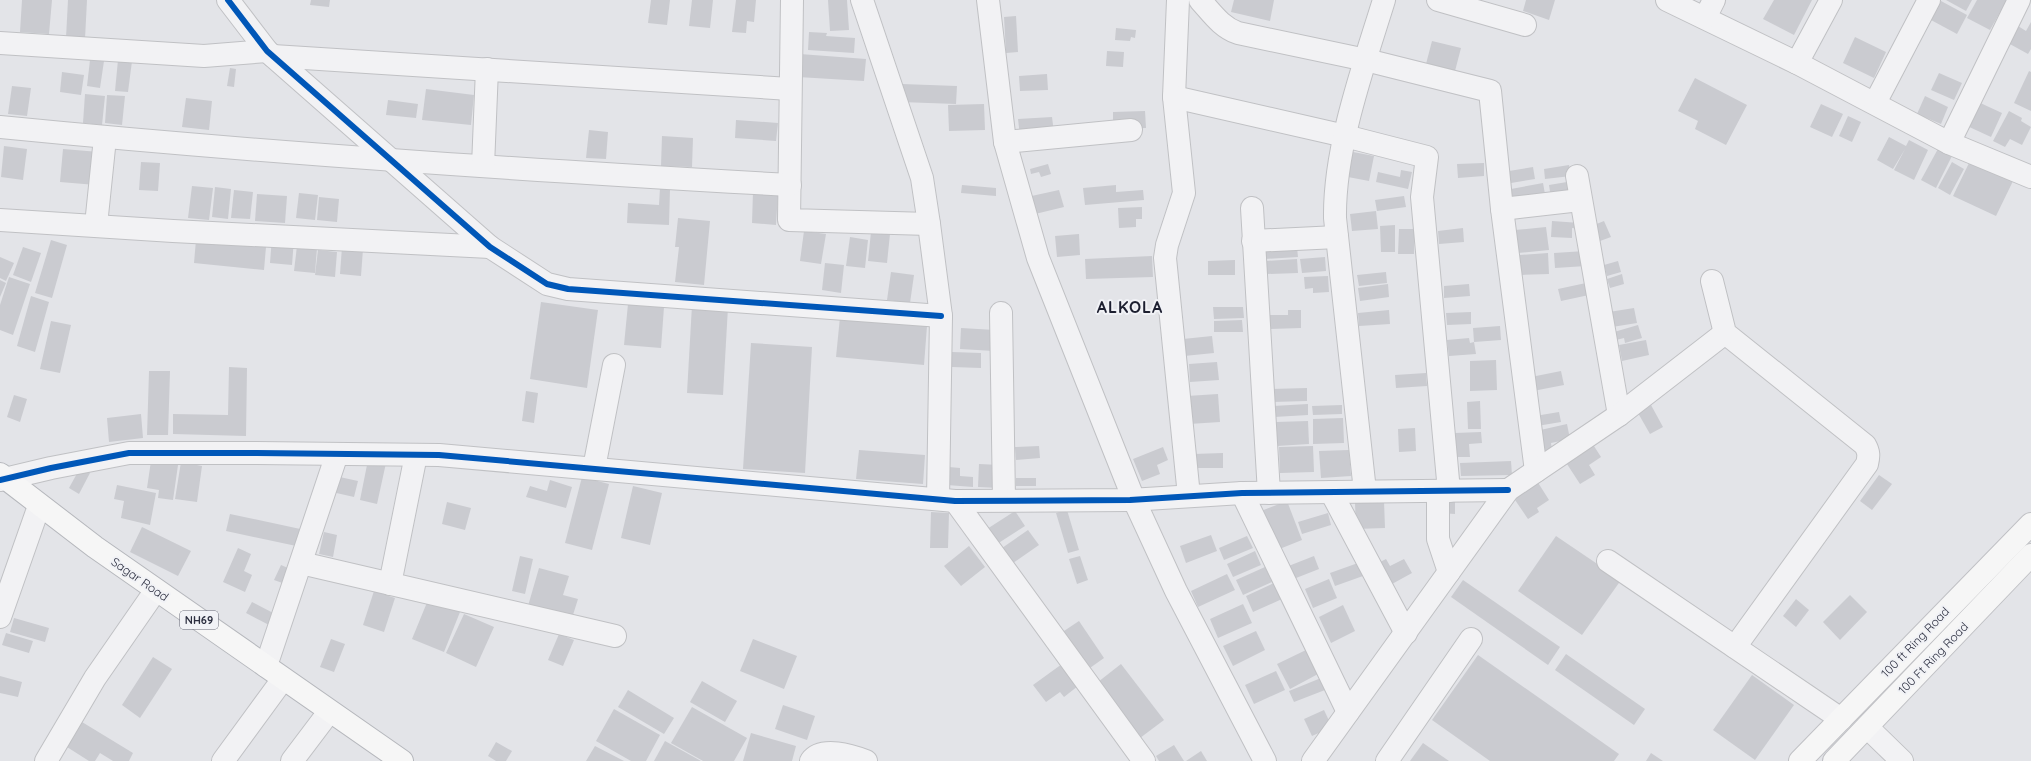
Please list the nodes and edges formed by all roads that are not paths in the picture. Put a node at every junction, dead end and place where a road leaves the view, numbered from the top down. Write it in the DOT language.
graph roads {
  1 [pos="228,0"];
  2 [pos="792,0"];
  3 [pos="862,0"];
  4 [pos="988,0"];
  5 [pos="1178,0"];
  6 [pos="1200,0"];
  7 [pos="1384,0"];
  8 [pos="1438,0"];
  9 [pos="1667,0"];
  10 [pos="1831,0"];
  11 [pos="1929,0"];
  12 [pos="2019,0"];
  13 [pos="1709,9"];
  14 [pos="1525,25"];
  15 [pos="0,43"];
  16 [pos="270,53"];
  17 [pos="1366,60"];
  18 [pos="1797,63"];
  19 [pos="487,69"];
  20 [pos="790,89"];
  21 [pos="1174,97"];
  22 [pos="1875,103"];
  23 [pos="0,128"];
  24 [pos="1131,130"];
  25 [pos="1345,136"];
  26 [pos="105,138"];
  27 [pos="1005,142"];
  28 [pos="1949,143"];
  29 [pos="393,160"];
  30 [pos="483,166"];
  31 [pos="1577,176"];
  32 [pos="2031,177"];
  33 [pos="790,185"];
  34 [pos="1580,200"];
  35 [pos="1252,208"];
  36 [pos="1502,209"];
  37 [pos="0,220"];
  38 [pos="929,224"];
  39 [pos="96,225"];
  40 [pos="1337,237"];
  41 [pos="1253,241"];
  42 [pos="490,247"];
  43 [pos="1712,282"];
  44 [pos="1001,313"];
  45 [pos="941,316"];
  46 [pos="1725,333"];
  47 [pos="614,365"];
  48 [pos="1619,415"];
  49 [pos="337,454"];
  50 [pos="416,455"];
  51 [pos="594,468"];
  52 [pos="1536,471"];
  53 [pos="2,478"];
  54 [pos="1508,490"];
  55 [pos="1365,491"];
  56 [pos="1444,491"];
  57 [pos="1331,492"];
  58 [pos="1242,493"];
  59 [pos="1269,493"];
  60 [pos="1189,496"];
  61 [pos="947,500"];
  62 [pos="1004,500"];
  63 [pos="1134,500"];
  64 [pos="39,506"];
  65 [pos="2031,524"];
  66 [pos="2031,555"];
  67 [pos="1608,561"];
  68 [pos="301,563"];
  69 [pos="1449,572"];
  70 [pos="390,584"];
  71 [pos="156,590"];
  72 [pos="0,617"];
  73 [pos="1406,633"];
  74 [pos="614,636"];
  75 [pos="1472,639"];
  76 [pos="1735,647"];
  77 [pos="266,666"];
  78 [pos="283,679"];
  79 [pos="329,712"];
  80 [pos="1348,712"];
  81 [pos="1841,718"];
  82 [pos="1867,727"];
  83 [pos="46,761"];
  84 [pos="223,761"];
  85 [pos="292,761"];
  86 [pos="402,761"];
  87 [pos="811,761"];
  88 [pos="866,761"];
  89 [pos="1144,761"];
  90 [pos="1264,761"];
  91 [pos="1313,761"];
  92 [pos="1387,761"];
  93 [pos="1800,761"];
  94 [pos="1834,761"];
  95 [pos="1902,761"];
  1 -- 16 [label="street"];
  2 -- 20 [label="street"];
  3 -- 38 [label="street"];
  4 -- 27 [label="street"];
  5 -- 21 [label="street"];
  6 -- 17 [label="street"];
  7 -- 17 [label="street"];
  8 -- 14 [label="street"];
  9 -- 13 [label="street"];
  10 -- 18 [label="street"];
  11 -- 22 [label="street"];
  12 -- 28 [label="street"];
  13 -- 18 [label="street"];
  15 -- 16 [label="street"];
  16 -- 19 [label="street"];
  16 -- 29 [label="street"];
  17 -- 25 [label="street"];
  17 -- 36 [label="street"];
  18 -- 22 [label="street"];
  19 -- 20 [label="street"];
  19 -- 30 [label="street"];
  20 -- 33 [label="street"];
  21 -- 25 [label="street"];
  21 -- 60 [label="street"];
  22 -- 28 [label="street"];
  23 -- 26 [label="street"];
  24 -- 27 [label="street"];
  25 -- 40 [label="street"];
  25 -- 56 [label="street"];
  26 -- 29 [label="street"];
  26 -- 39 [label="street"];
  27 -- 63 [label="street"];
  28 -- 32 [label="street"];
  29 -- 30 [label="street"];
  29 -- 42 [label="street"];
  30 -- 33 [label="street"];
  31 -- 34 [label="street"];
  33 -- 38 [label="street"];
  34 -- 36 [label="street"];
  34 -- 48 [label="street"];
  35 -- 41 [label="street"];
  36 -- 52 [label="street"];
  37 -- 39 [label="street"];
  38 -- 45 [label="street"];
  39 -- 42 [label="street"];
  40 -- 41 [label="street"];
  40 -- 55 [label="street"];
  41 -- 59 [label="street"];
  42 -- 45 [label="street"];
  43 -- 46 [label="street"];
  44 -- 62 [label="street"];
  45 -- 61 [label="street"];
  46 -- 48 [label="street"];
  46 -- 76 [label="street"];
  47 -- 51 [label="street"];
  48 -- 52 [label="street"];
  49 -- 50 [label="street"];
  49 -- 53 [label="street"];
  49 -- 68 [label="street"];
  50 -- 51 [label="street"];
  50 -- 70 [label="street"];
  51 -- 61 [label="street"];
  52 -- 54 [label="street"];
  53 -- 64 [label="main road, Sagar Road / NH69"];
  54 -- 56 [label="street"];
  54 -- 69 [label="street"];
  55 -- 56 [label="street"];
  55 -- 57 [label="street"];
  56 -- 69 [label="street"];
  57 -- 59 [label="street"];
  57 -- 73 [label="street"];
  58 -- 59 [label="street"];
  58 -- 60 [label="street"];
  58 -- 80 [label="street"];
  60 -- 63 [label="street"];
  61 -- 62 [label="street"];
  61 -- 89 [label="street"];
  62 -- 63 [label="street"];
  63 -- 90 [label="street"];
  64 -- 71 [label="main road, Sagar Road / NH69"];
  64 -- 72 [label="street"];
  65 -- 81 [label="main road, 100 ft Ring Road"];
  66 -- 82 [label="main road, 100 Ft Ring Road"];
  67 -- 76 [label="street"];
  68 -- 70 [label="street"];
  68 -- 77 [label="street"];
  69 -- 73 [label="street"];
  70 -- 74 [label="street"];
  71 -- 77 [label="main road, Sagar Road / NH69"];
  71 -- 83 [label="street"];
  73 -- 80 [label="street"];
  75 -- 92 [label="street"];
  76 -- 81 [label="street"];
  77 -- 78 [label="main road, Sagar Road / NH69"];
  78 -- 79 [label="main road, Sagar Road / NH69"];
  78 -- 84 [label="street"];
  79 -- 85 [label="street"];
  79 -- 86 [label="main road, Sagar Road / NH69"];
  80 -- 91 [label="street"];
  81 -- 93 [label="main road, 100 ft Ring Road"];
  82 -- 94 [label="main road, 100 Ft Ring Road"];
  82 -- 95 [label="street"];
  87 -- 88 [label="street"];
}
